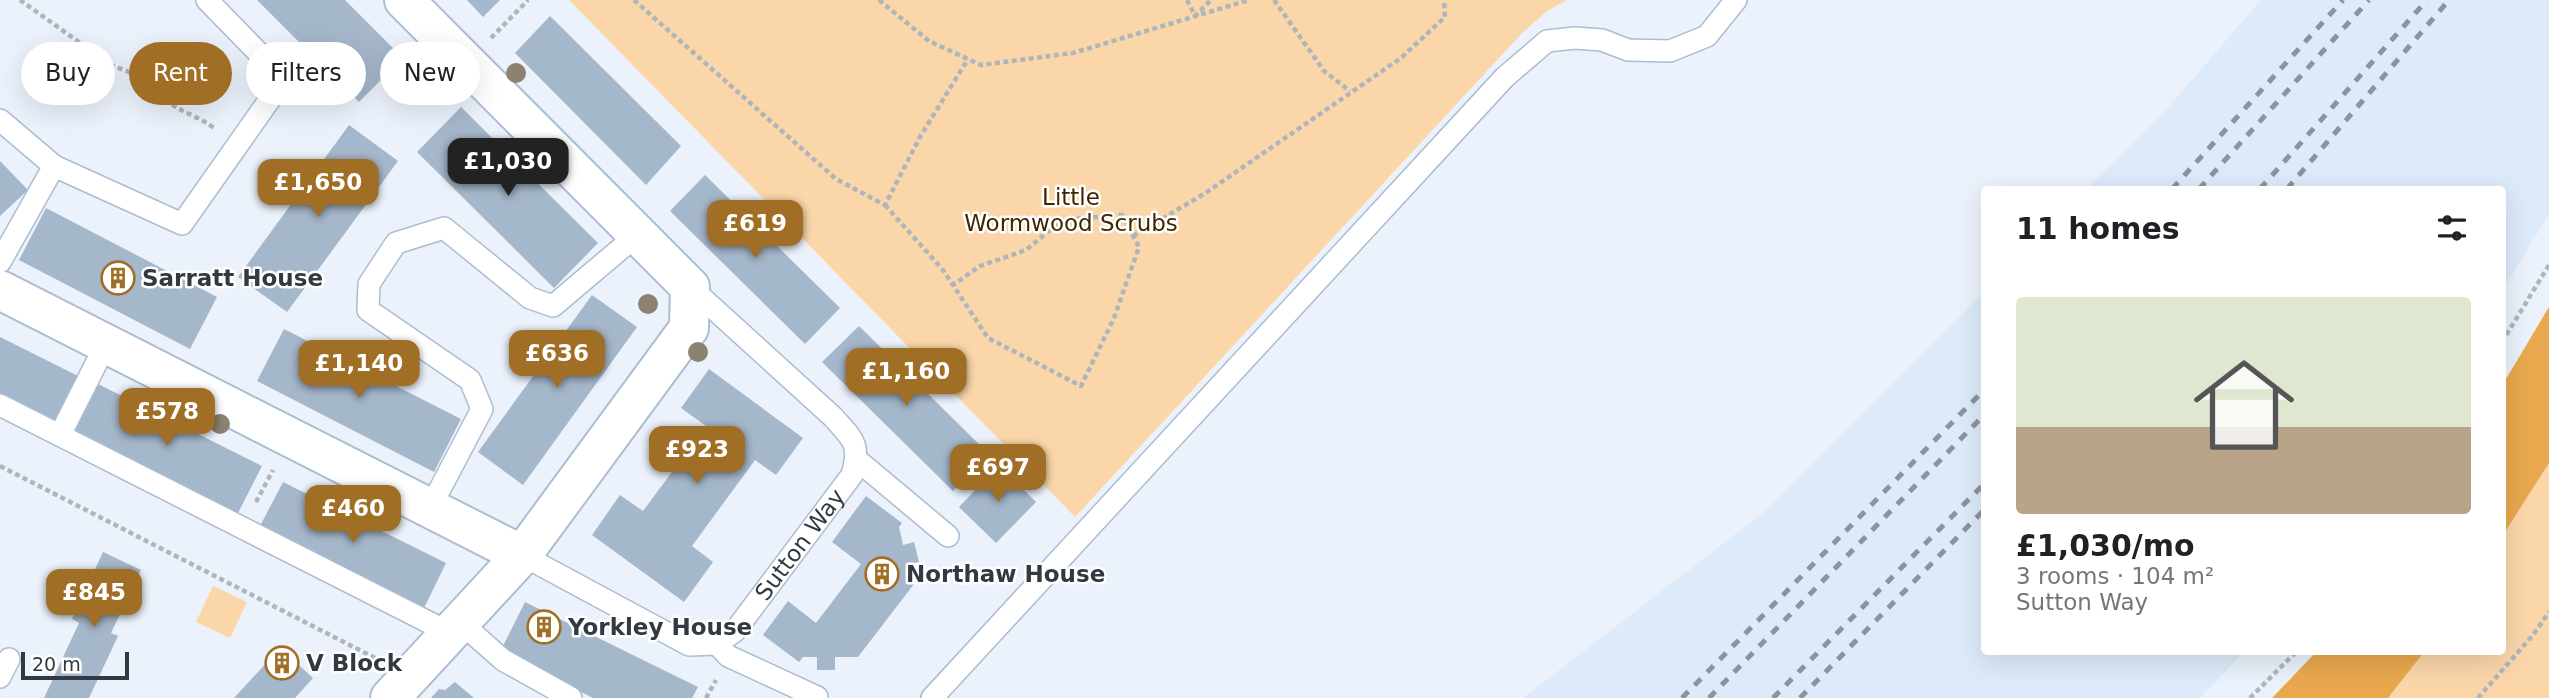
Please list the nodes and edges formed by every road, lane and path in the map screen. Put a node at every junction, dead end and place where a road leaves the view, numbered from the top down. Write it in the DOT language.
graph roads {
  1 [pos="20,0"];
  2 [pos="207,0"];
  3 [pos="404,0"];
  4 [pos="528,0"];
  5 [pos="634,0"];
  6 [pos="879,0"];
  7 [pos="1187,0"];
  8 [pos="1211,0"];
  9 [pos="1249,0"];
  10 [pos="1274,0"];
  11 [pos="1444,0"];
  12 [pos="1736,0"];
  13 [pos="1195,16"];
  14 [pos="445,42"];
  15 [pos="480,50"];
  16 [pos="968,59"];
  17 [pos="480,78"];
  18 [pos="1350,91"];
  19 [pos="0,120"];
  20 [pos="238,145"];
  21 [pos="54,166"];
  22 [pos="885,205"];
  23 [pos="637,235"];
  24 [pos="1133,236"];
  25 [pos="0,262"];
  26 [pos="2549,265"];
  27 [pos="953,285"];
  28 [pos="690,287"];
  29 [pos="0,290"];
  30 [pos="2506,335"];
  31 [pos="106,344"];
  32 [pos="0,405"];
  33 [pos="60,435"];
  34 [pos="290,438"];
  35 [pos="856,459"];
  36 [pos="0,466"];
  37 [pos="429,509"];
  38 [pos="243,527"];
  39 [pos="948,536"];
  40 [pos="522,555"];
  41 [pos="2549,612"];
  42 [pos="455,627"];
  43 [pos="717,645"];
  44 [pos="2293,655"];
  45 [pos="400,687"];
  46 [pos="817,697"];
  47 [pos="571,698"];
  48 [pos="932,698"];
  49 [pos="2250,698"];
  50 [pos="2478,698"];
  1 -- 20 [label="path"];
  2 -- 20 [label="lane"];
  3 -- 14 [label="street"];
  4 -- 15 [label="path"];
  5 -- 22 [label="path"];
  6 -- 16 [label="path"];
  7 -- 13 [label="path"];
  8 -- 13 [label="path"];
  9 -- 13 [label="path"];
  10 -- 18 [label="path"];
  11 -- 18 [label="path"];
  12 -- 48 [label="lane"];
  13 -- 16 [label="path"];
  16 -- 22 [label="path"];
  17 -- 23 [label="street"];
  18 -- 24 [label="path"];
  19 -- 21 [label="lane"];
  20 -- 21 [label="lane"];
  21 -- 25 [label="lane"];
  22 -- 27 [label="path"];
  23 -- 28 [label="street"];
  23 -- 37 [label="lane"];
  24 -- 27 [label="path"];
  24 -- 27 [label="path"];
  26 -- 30 [label="path"];
  28 -- 35 [label="lane"];
  28 -- 40 [label="street"];
  29 -- 31 [label="street"];
  31 -- 33 [label="lane"];
  31 -- 34 [label="street"];
  32 -- 33 [label="lane"];
  33 -- 38 [label="lane"];
  34 -- 37 [label="street"];
  34 -- 38 [label="path"];
  35 -- 39 [label="lane"];
  35 -- 43 [label="lane, Sutton Way"];
  36 -- 45 [label="path"];
  37 -- 40 [label="street"];
  38 -- 42 [label="lane"];
  40 -- 42 [label="street"];
  40 -- 43 [label="lane"];
  41 -- 50 [label="path"];
  42 -- 45 [label="street"];
  42 -- 47 [label="lane"];
  43 -- 46 [label="lane"];
  44 -- 49 [label="path"];
}
